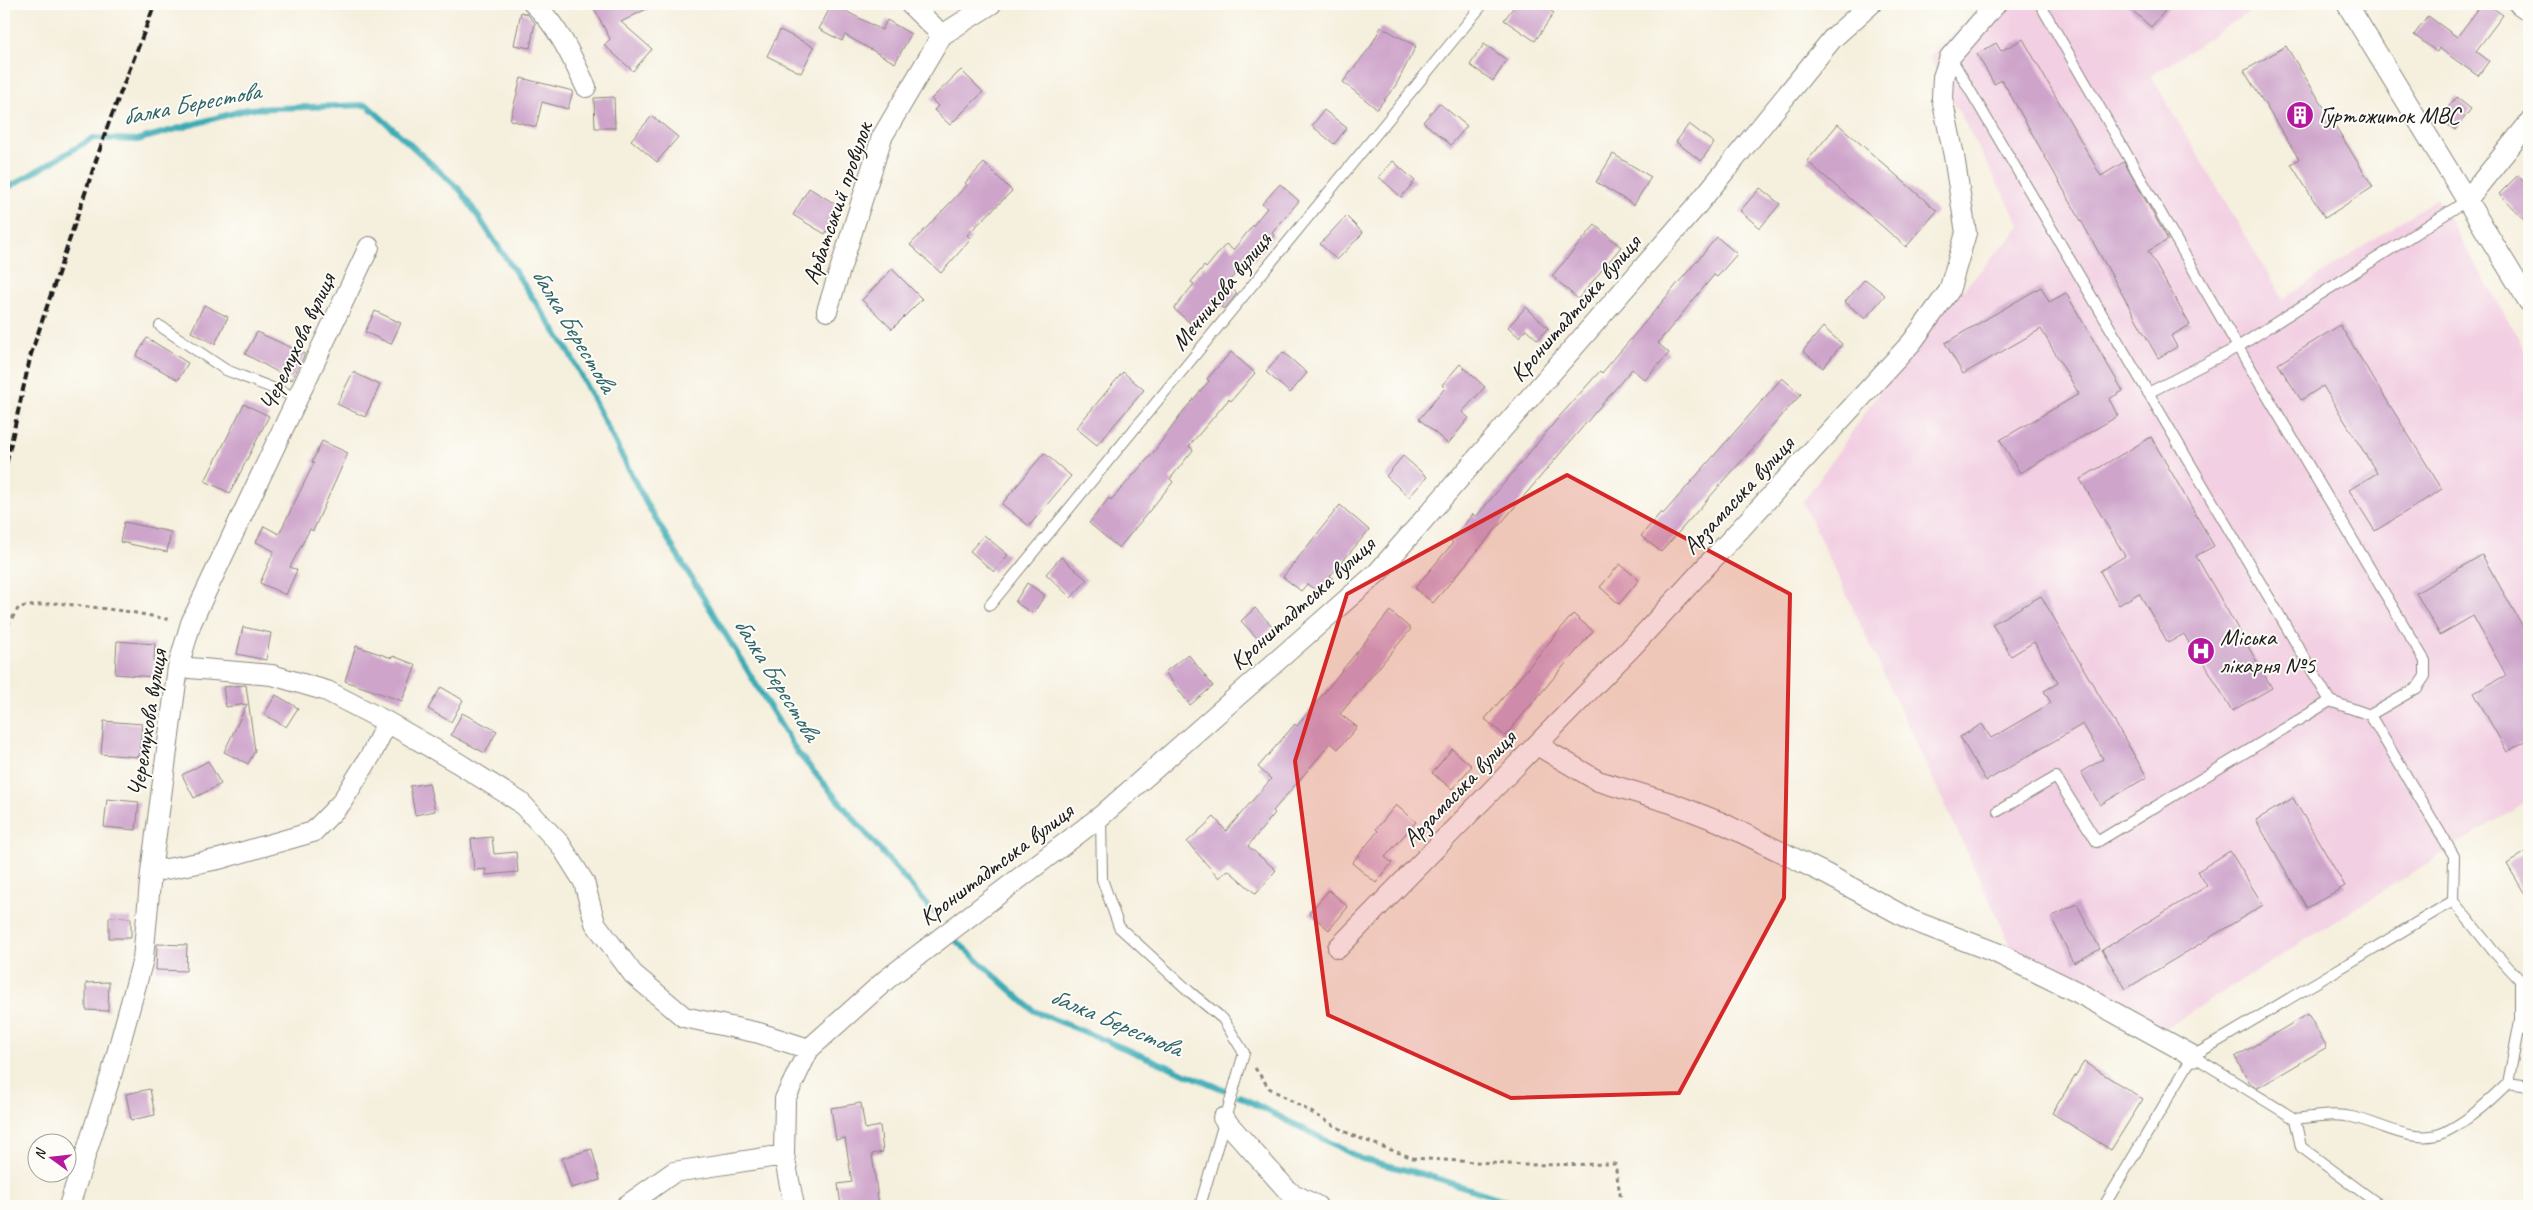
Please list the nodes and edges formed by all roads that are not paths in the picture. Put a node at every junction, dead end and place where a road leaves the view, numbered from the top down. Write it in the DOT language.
graph roads {
  1 [pos="534,4"];
  2 [pos="910,4"];
  3 [pos="991,4"];
  4 [pos="1483,4"];
  5 [pos="1871,4"];
  6 [pos="1996,4"];
  7 [pos="2040,4"];
  8 [pos="2348,4"];
  9 [pos="2519,4"];
  10 [pos="2529,10"];
  11 [pos="942,35"];
  12 [pos="1950,57"];
  13 [pos="586,86"];
  14 [pos="2529,123"];
  15 [pos="2466,201"];
  16 [pos="369,247"];
  17 [pos="2529,302"];
  18 [pos="827,311"];
  19 [pos="160,326"];
  20 [pos="2238,347"];
  21 [pos="2148,393"];
  22 [pos="298,398"];
  23 [pos="990,605"];
  24 [pos="178,667"];
  25 [pos="2330,701"];
  26 [pos="2370,715"];
  27 [pos="387,722"];
  28 [pos="1537,744"];
  29 [pos="1998,812"];
  30 [pos="1101,816"];
  31 [pos="150,872"];
  32 [pos="2453,901"];
  33 [pos="1338,948"];
  34 [pos="809,1050"];
  35 [pos="2193,1056"];
  36 [pos="2508,1083"];
  37 [pos="2529,1086"];
  38 [pos="1223,1118"];
  39 [pos="2295,1119"];
  40 [pos="784,1155"];
  41 [pos="69,1206"];
  42 [pos="626,1206"];
  43 [pos="794,1206"];
  44 [pos="1200,1206"];
  45 [pos="1317,1206"];
  46 [pos="2104,1206"];
  47 [pos="2381,1206"];
  1 -- 13 [label="street"];
  2 -- 11 [label="street"];
  3 -- 11 [label="street, Арбатський провулок"];
  4 -- 23 [label="lane, Мечникова вулиця"];
  5 -- 30 [label="street, Кронштадтська вулиця"];
  6 -- 12 [label="street, Арзамаська вулиця"];
  7 -- 20 [label="lane"];
  8 -- 15 [label="street"];
  9 -- 10 [label="street"];
  11 -- 18 [label="street, Арбатський провулок"];
  12 -- 21 [label="lane"];
  12 -- 28 [label="street, Арзамаська вулиця"];
  14 -- 15 [label="street"];
  15 -- 17 [label="street"];
  15 -- 20 [label="lane"];
  16 -- 22 [label="street, Черемухова вулиця"];
  19 -- 22 [label="lane"];
  20 -- 21 [label="lane"];
  20 -- 26 [label="lane"];
  21 -- 25 [label="lane"];
  22 -- 24 [label="street, Черемухова вулиця"];
  24 -- 27 [label="street"];
  24 -- 31 [label="street, Черемухова вулиця"];
  25 -- 26 [label="lane"];
  25 -- 29 [label="lane"];
  26 -- 32 [label="lane"];
  27 -- 31 [label="street"];
  27 -- 34 [label="street"];
  28 -- 33 [label="street, Арзамаська вулиця"];
  28 -- 35 [label="street"];
  30 -- 34 [label="street, Кронштадтська вулиця"];
  30 -- 38 [label="lane"];
  31 -- 41 [label="street, Черемухова вулиця"];
  32 -- 35 [label="lane"];
  32 -- 36 [label="lane"];
  34 -- 40 [label="street, Кронштадтська вулиця"];
  35 -- 39 [label="lane"];
  35 -- 46 [label="lane"];
  36 -- 37 [label="lane"];
  36 -- 39 [label="lane"];
  38 -- 44 [label="lane"];
  38 -- 45 [label="street"];
  39 -- 47 [label="lane"];
  40 -- 42 [label="street"];
  40 -- 43 [label="street, Кронштадтська вулиця"];
}
